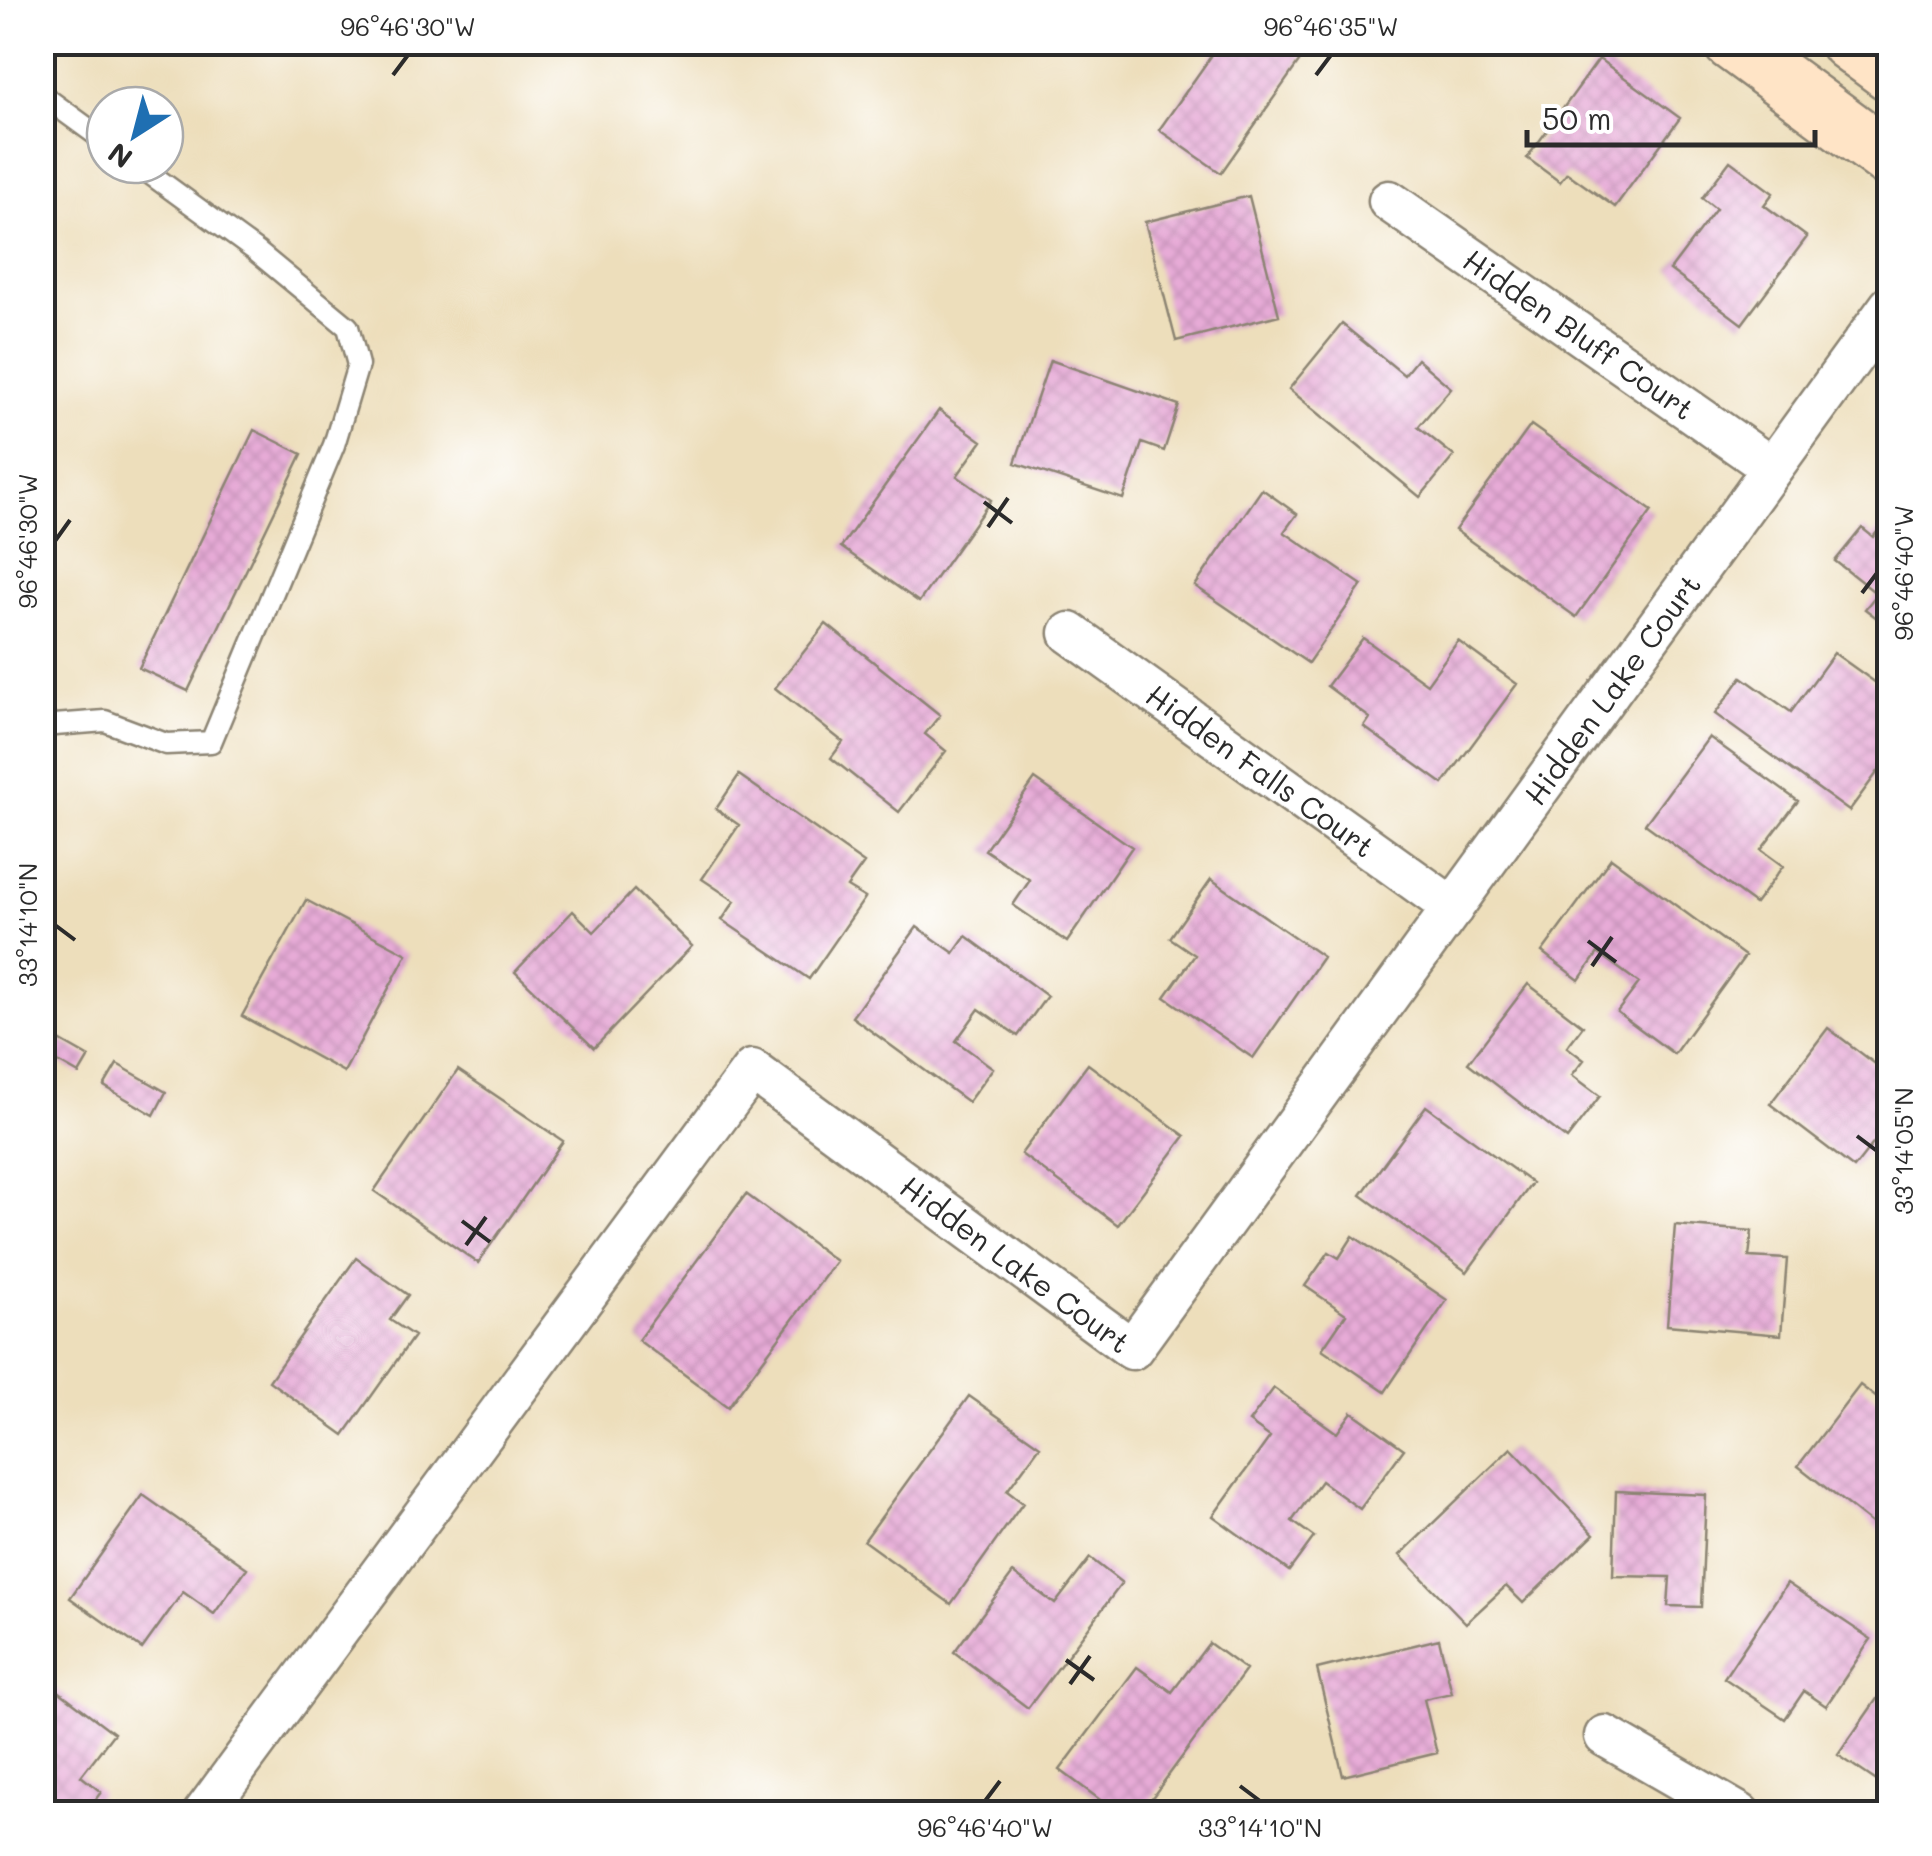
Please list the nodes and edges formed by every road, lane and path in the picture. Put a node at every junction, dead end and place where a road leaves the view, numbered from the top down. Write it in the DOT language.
graph roads {
  1 [pos="1731,42"];
  2 [pos="1848,42"];
  3 [pos="1890,73"];
  4 [pos="42,95"];
  5 [pos="85,126"];
  6 [pos="1890,159"];
  7 [pos="165,185"];
  8 [pos="1389,201"];
  9 [pos="1890,306"];
  10 [pos="1772,468"];
  11 [pos="1070,633"];
  12 [pos="42,726"];
  13 [pos="1453,908"];
  14 [pos="1604,1736"];
  15 [pos="203,1814"];
  16 [pos="1740,1814"];
  1 -- 6 [label="main road"];
  2 -- 3 [label="main road"];
  4 -- 5 [label="lane"];
  7 -- 12 [label="lane"];
  8 -- 10 [label="street, Hidden Bluff Court"];
  9 -- 10 [label="street, Hidden Lake Court"];
  10 -- 13 [label="street, Hidden Lake Court"];
  11 -- 13 [label="street, Hidden Falls Court"];
  13 -- 15 [label="street, Hidden Lake Court"];
  14 -- 16 [label="street"];
}
